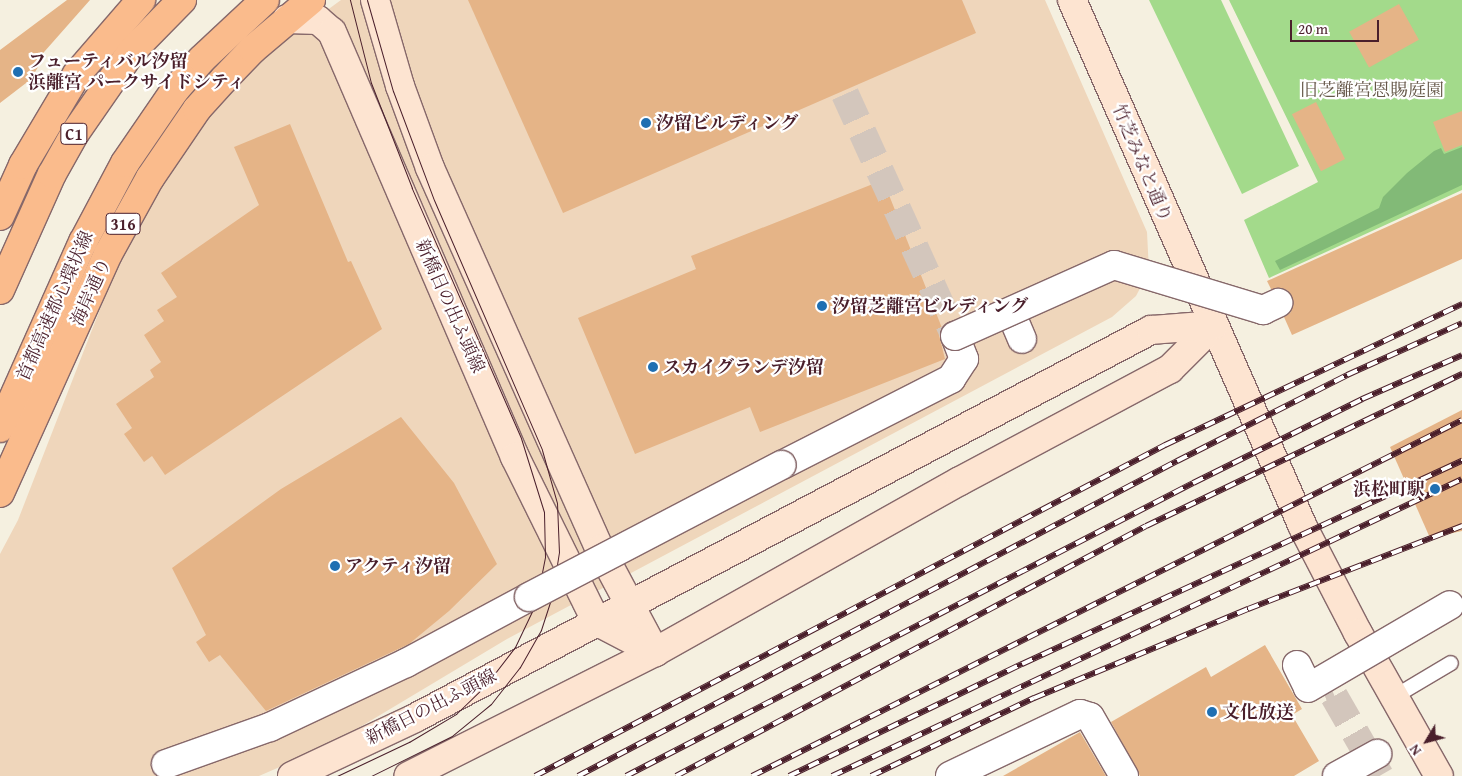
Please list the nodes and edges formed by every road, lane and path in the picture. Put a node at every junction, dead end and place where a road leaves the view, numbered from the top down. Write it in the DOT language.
graph roads {
  1 [pos="141,0"];
  2 [pos="182,0"];
  3 [pos="264,0"];
  4 [pos="311,0"];
  5 [pos="375,0"];
  6 [pos="1072,0"];
  7 [pos="287,19"];
  8 [pos="0,216"];
  9 [pos="0,290"];
  10 [pos="1278,303"];
  11 [pos="1011,312"];
  12 [pos="1214,325"];
  13 [pos="1022,339"];
  14 [pos="0,428"];
  15 [pos="0,493"];
  16 [pos="1462,598"];
  17 [pos="629,604"];
  18 [pos="596,621"];
  19 [pos="655,652"];
  20 [pos="1451,663"];
  21 [pos="1297,665"];
  22 [pos="1394,697"];
  23 [pos="1377,754"];
  24 [pos="166,764"];
  25 [pos="292,776"];
  26 [pos="408,776"];
  27 [pos="950,776"];
  28 [pos="1124,776"];
  29 [pos="1337,776"];
  30 [pos="1439,776"];
  1 -- 8 [label="main road"];
  2 -- 9 [label="main road, C1"];
  3 -- 14 [label="main road, 首都高速都心環状線"];
  4 -- 7 [label="main road, 海岸通り / 316"];
  5 -- 17 [label="street"];
  6 -- 12 [label="street, 竹芝みなと通り"];
  7 -- 15 [label="main road, 海岸通り / 316"];
  7 -- 18 [label="street, 新橋日の出ふ頭線"];
  10 -- 11 [label="street, bridge"];
  11 -- 13 [label="street"];
  11 -- 24 [label="street, bridge"];
  12 -- 17 [label="street, 新橋日の出ふ頭線"];
  12 -- 19 [label="street"];
  12 -- 22 [label="street, 竹芝みなと通り"];
  16 -- 21 [label="street, bridge"];
  17 -- 18 [label="street, 新橋日の出ふ頭線"];
  17 -- 19 [label="street"];
  18 -- 19 [label="street"];
  18 -- 25 [label="street, 新橋日の出ふ頭線"];
  19 -- 26 [label="street"];
  20 -- 22 [label="lane"];
  22 -- 30 [label="street, 竹芝みなと通り"];
  23 -- 29 [label="street"];
  27 -- 28 [label="street"];
}
